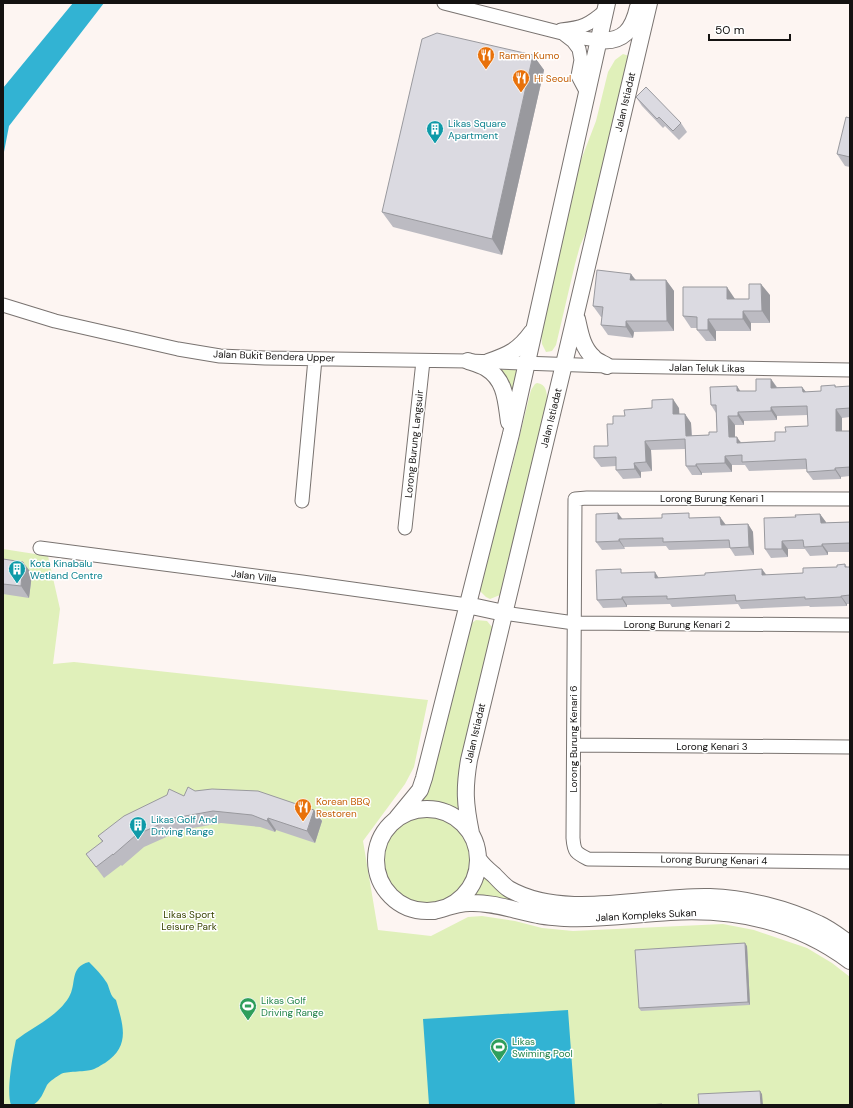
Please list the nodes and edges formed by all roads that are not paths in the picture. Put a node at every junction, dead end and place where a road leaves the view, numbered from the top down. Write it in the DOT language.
graph roads {
  1 [pos="444,3"];
  2 [pos="639,3"];
  3 [pos="648,3"];
  4 [pos="606,7"];
  5 [pos="558,32"];
  6 [pos="598,40"];
  7 [pos="586,93"];
  8 [pos="3,306"];
  9 [pos="576,315"];
  10 [pos="534,329"];
  11 [pos="315,359"];
  12 [pos="423,360"];
  13 [pos="468,361"];
  14 [pos="488,362"];
  15 [pos="526,363"];
  16 [pos="564,364"];
  17 [pos="607,366"];
  18 [pos="850,370"];
  19 [pos="511,434"];
  20 [pos="575,499"];
  21 [pos="850,499"];
  22 [pos="302,501"];
  23 [pos="405,528"];
  24 [pos="40,548"];
  25 [pos="467,605"];
  26 [pos="504,613"];
  27 [pos="574,623"];
  28 [pos="850,625"];
  29 [pos="574,745"];
  30 [pos="850,747"];
  31 [pos="397,818"];
  32 [pos="471,833"];
  33 [pos="578,854"];
  34 [pos="479,860"];
  35 [pos="850,862"];
  36 [pos="434,911"];
  37 [pos="850,944"];
  38 [pos="850,961"];
  1 -- 5 [label="street"];
  2 -- 6 [label="main road"];
  3 -- 9 [label="main road, Jalan Istiadat"];
  4 -- 5 [label="street"];
  4 -- 6 [label="main road"];
  5 -- 6 [label="street"];
  5 -- 7 [label="street"];
  6 -- 7 [label="main road"];
  7 -- 10 [label="main road"];
  8 -- 11 [label="street, Jalan Bukit Bendera Upper"];
  9 -- 16 [label="main road, Jalan Istiadat"];
  9 -- 17 [label="main road"];
  10 -- 14 [label="main road"];
  10 -- 15 [label="main road"];
  11 -- 12 [label="street, Jalan Bukit Bendera Upper"];
  11 -- 22 [label="street"];
  12 -- 13 [label="street, Jalan Bukit Bendera Upper"];
  12 -- 23 [label="street, Lorong Burung Langsuir"];
  13 -- 14 [label="street, Jalan Bukit Bendera Upper"];
  13 -- 19 [label="main road"];
  14 -- 15 [label="street, Jalan Bukit Bendera Upper"];
  15 -- 16 [label="street, Jalan Bukit Bendera Upper"];
  15 -- 19 [label="main road"];
  16 -- 17 [label="street, Jalan Teluk Likas"];
  16 -- 26 [label="main road, Jalan Istiadat"];
  17 -- 18 [label="street, Jalan Teluk Likas"];
  19 -- 25 [label="main road"];
  20 -- 21 [label="street, Lorong Burung Kenari 1"];
  20 -- 27 [label="street, Lorong Burung Kenari 6"];
  24 -- 25 [label="street, Jalan Villa"];
  25 -- 26 [label="main road"];
  25 -- 31 [label="main road"];
  26 -- 27 [label="street, Lorong Burung Kenari 2"];
  26 -- 32 [label="main road, Jalan Istiadat"];
  27 -- 28 [label="street, Lorong Burung Kenari 2"];
  27 -- 29 [label="street, Lorong Burung Kenari 6"];
  29 -- 30 [label="street, Lorong Kenari 3"];
  29 -- 33 [label="street, Lorong Burung Kenari 6"];
  31 -- 32 [label="main road"];
  31 -- 36 [label="main road"];
  32 -- 34 [label="main road"];
  33 -- 35 [label="street, Lorong Burung Kenari 4"];
  34 -- 36 [label="main road"];
  34 -- 37 [label="main road, Jalan Kompleks Sukan"];
  36 -- 38 [label="main road, Jalan Kompleks Sukan"];
}
